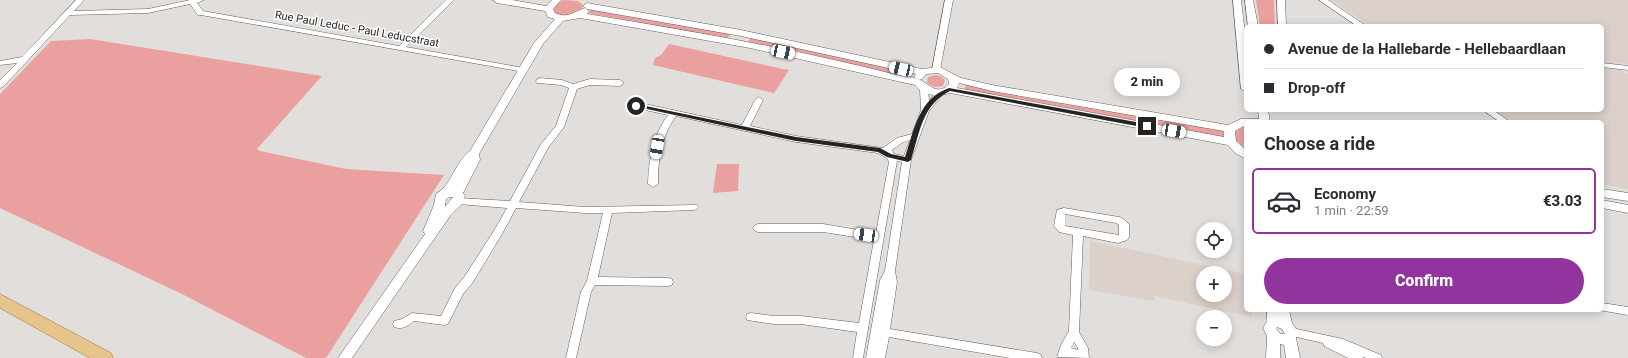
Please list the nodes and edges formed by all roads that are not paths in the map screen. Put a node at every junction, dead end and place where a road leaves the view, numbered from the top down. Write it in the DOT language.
graph roads {
  1 [pos="80,0"];
  2 [pos="450,0"];
  3 [pos="497,0"];
  4 [pos="950,0"];
  5 [pos="1237,0"];
  6 [pos="1249,0"];
  7 [pos="1281,0"];
  8 [pos="1323,0"];
  9 [pos="196,1"];
  10 [pos="585,3"];
  11 [pos="551,5"];
  12 [pos="67,13"];
  13 [pos="580,15"];
  14 [pos="561,18"];
  15 [pos="1253,24"];
  16 [pos="1282,24"];
  17 [pos="1359,24"];
  18 [pos="539,43"];
  19 [pos="401,48"];
  20 [pos="24,59"];
  21 [pos="0,63"];
  22 [pos="1604,66"];
  23 [pos="1628,68"];
  24 [pos="1244,69"];
  25 [pos="524,70"];
  26 [pos="936,70"];
  27 [pos="922,72"];
  28 [pos="953,79"];
  29 [pos="540,81"];
  30 [pos="620,83"];
  31 [pos="0,85"];
  32 [pos="921,86"];
  33 [pos="573,87"];
  34 [pos="945,91"];
  35 [pos="759,100"];
  36 [pos="636,106"];
  37 [pos="924,110"];
  38 [pos="1490,112"];
  39 [pos="674,113"];
  40 [pos="1256,120"];
  41 [pos="1503,120"];
  42 [pos="745,128"];
  43 [pos="1230,129"];
  44 [pos="914,137"];
  45 [pos="1231,142"];
  46 [pos="1244,153"];
  47 [pos="889,156"];
  48 [pos="908,160"];
  49 [pos="653,184"];
  50 [pos="1604,193"];
  51 [pos="1628,197"];
  52 [pos="454,199"];
  53 [pos="512,204"];
  54 [pos="1604,204"];
  55 [pos="694,207"];
  56 [pos="1628,209"];
  57 [pos="608,210"];
  58 [pos="758,228"];
  59 [pos="1078,232"];
  60 [pos="880,237"];
  61 [pos="424,245"];
  62 [pos="592,281"];
  63 [pos="668,282"];
  64 [pos="0,300"];
  65 [pos="1604,307"];
  66 [pos="1628,311"];
  67 [pos="1284,312"];
  68 [pos="751,317"];
  69 [pos="1273,322"];
  70 [pos="398,324"];
  71 [pos="863,328"];
  72 [pos="880,332"];
  73 [pos="1074,332"];
  74 [pos="1289,332"];
  75 [pos="1323,340"];
  76 [pos="1062,357"];
  77 [pos="105,358"];
  78 [pos="345,358"];
  79 [pos="571,358"];
  80 [pos="858,358"];
  81 [pos="871,358"];
  82 [pos="880,358"];
  83 [pos="1037,358"];
  84 [pos="1083,358"];
  85 [pos="1273,358"];
  86 [pos="1293,358"];
  87 [pos="1358,358"];
  88 [pos="1378,358"];
  1 -- 12 [label="street"];
  2 -- 19 [label="street"];
  3 -- 11 [label="street"];
  4 -- 26 [label="street"];
  5 -- 24 [label="street"];
  6 -- 15 [label="street"];
  7 -- 16 [label="street"];
  8 -- 17 [label="street"];
  9 -- 12 [label="street"];
  9 -- 19 [label="street, Rue Paul Leduc - Paul Leducstraat"];
  10 -- 13 [label="street"];
  10 -- 27 [label="street"];
  11 -- 14 [label="street"];
  11 -- 18 [label="street"];
  12 -- 20 [label="street"];
  13 -- 14 [label="street"];
  13 -- 32 [label="street"];
  14 -- 18 [label="street"];
  18 -- 25 [label="street"];
  19 -- 25 [label="street, Rue Paul Leduc - Paul Leducstraat"];
  20 -- 21 [label="street"];
  20 -- 31 [label="street"];
  22 -- 23 [label="street"];
  25 -- 52 [label="street"];
  26 -- 27 [label="street"];
  26 -- 28 [label="street"];
  27 -- 32 [label="street"];
  28 -- 34 [label="street"];
  28 -- 43 [label="street"];
  29 -- 33 [label="street"];
  30 -- 33 [label="street"];
  32 -- 34 [label="street"];
  32 -- 37 [label="street"];
  33 -- 53 [label="street"];
  34 -- 37 [label="street"];
  34 -- 45 [label="street"];
  35 -- 42 [label="street"];
  36 -- 39 [label="street"];
  37 -- 44 [label="street"];
  38 -- 41 [label="street"];
  39 -- 42 [label="street"];
  39 -- 49 [label="street"];
  40 -- 43 [label="street"];
  42 -- 47 [label="street"];
  43 -- 45 [label="street"];
  44 -- 47 [label="street"];
  44 -- 48 [label="street"];
  45 -- 46 [label="street"];
  47 -- 48 [label="street"];
  47 -- 60 [label="street"];
  48 -- 72 [label="street"];
  50 -- 51 [label="street"];
  52 -- 53 [label="street"];
  52 -- 61 [label="street"];
  52 -- 61 [label="street"];
  53 -- 57 [label="street"];
  53 -- 70 [label="street"];
  54 -- 56 [label="street"];
  55 -- 57 [label="street"];
  57 -- 62 [label="street"];
  58 -- 60 [label="street"];
  59 -- 59 [label="street"];
  59 -- 73 [label="street"];
  60 -- 71 [label="street"];
  61 -- 78 [label="street"];
  62 -- 63 [label="street"];
  62 -- 79 [label="street"];
  64 -- 77 [label="main road"];
  65 -- 66 [label="street"];
  67 -- 74 [label="street"];
  68 -- 71 [label="street"];
  69 -- 74 [label="street"];
  69 -- 85 [label="street"];
  71 -- 80 [label="street"];
  72 -- 81 [label="street"];
  72 -- 82 [label="street"];
  72 -- 83 [label="street"];
  73 -- 76 [label="street"];
  73 -- 84 [label="street"];
  74 -- 75 [label="street"];
  74 -- 86 [label="street"];
  75 -- 87 [label="street"];
  75 -- 88 [label="street"];
  76 -- 84 [label="street"];
}
